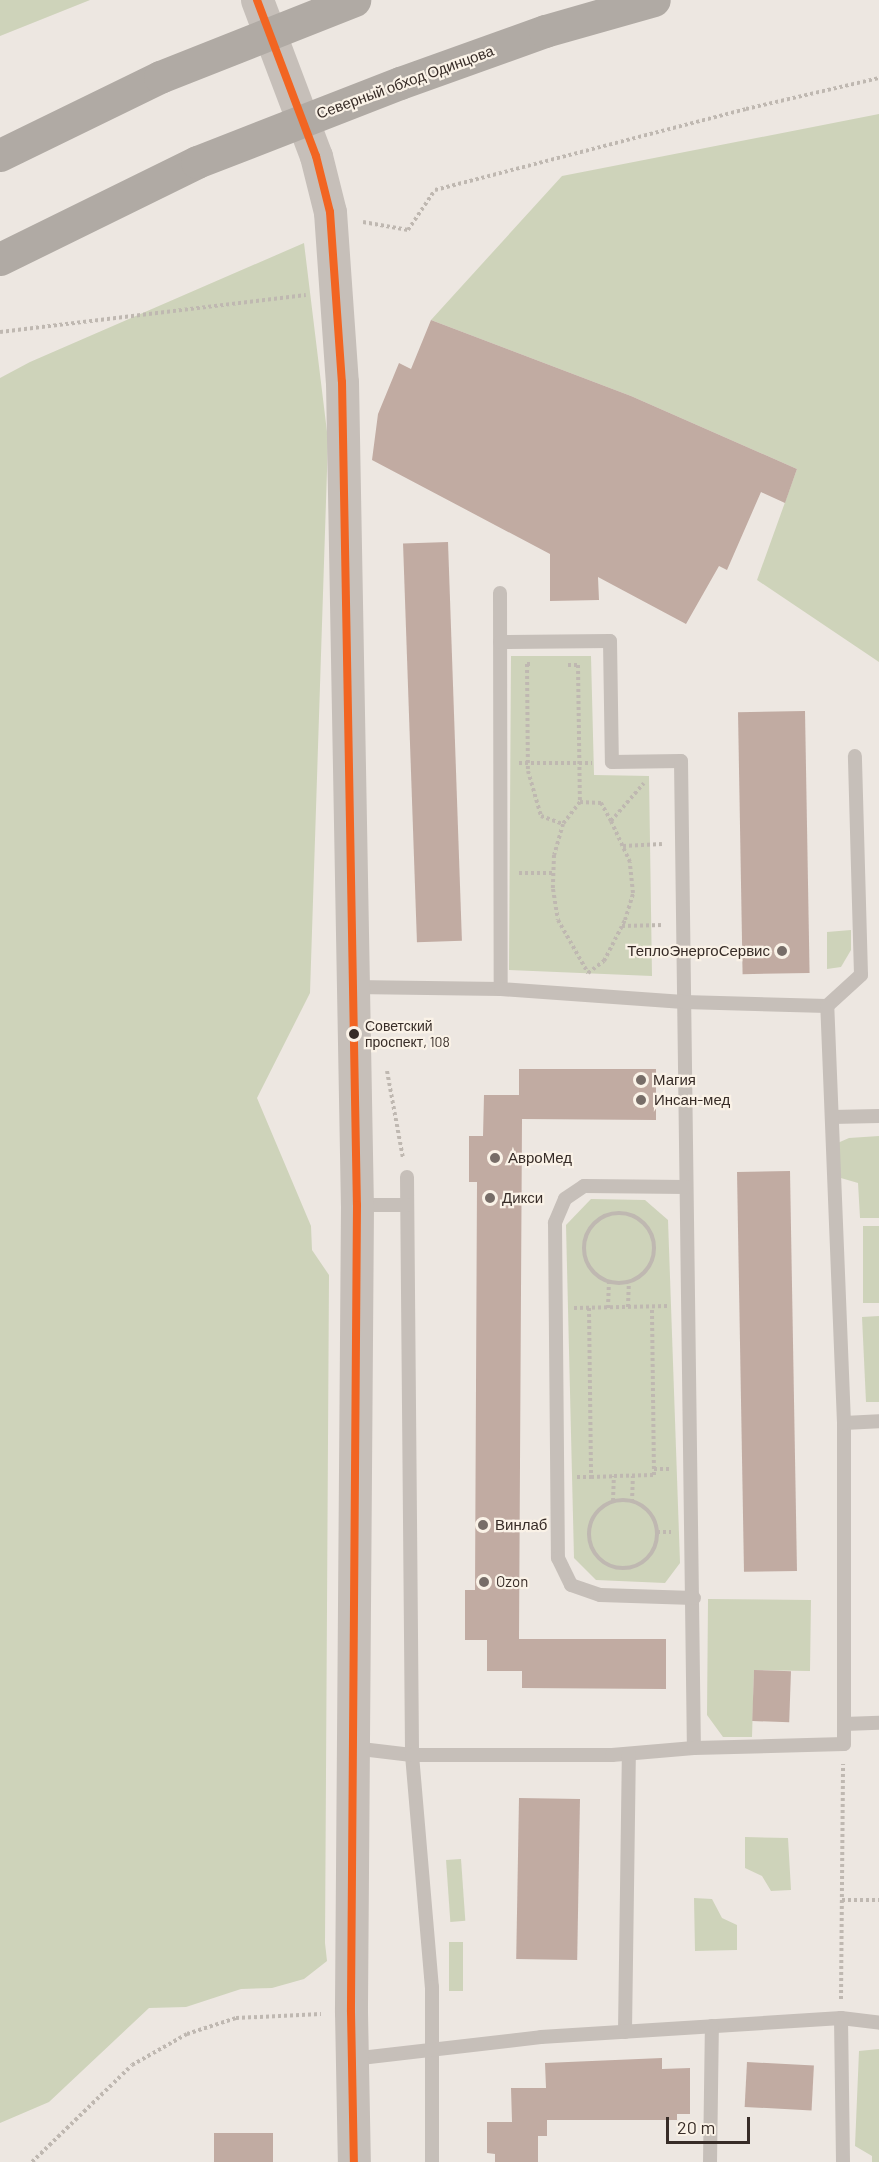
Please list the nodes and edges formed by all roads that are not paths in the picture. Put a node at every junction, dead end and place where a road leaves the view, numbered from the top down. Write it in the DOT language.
graph roads {
  1 [pos="257,0"];
  2 [pos="354,0"];
  3 [pos="654,0"];
  4 [pos="0,155"];
  5 [pos="0,259"];
  6 [pos="500,592"];
  7 [pos="500,642"];
  8 [pos="855,756"];
  9 [pos="354,987"];
  10 [pos="501,989"];
  11 [pos="684,1002"];
  12 [pos="827,1006"];
  13 [pos="879,1116"];
  14 [pos="832,1117"];
  15 [pos="407,1177"];
  16 [pos="686,1187"];
  17 [pos="357,1205"];
  18 [pos="407,1205"];
  19 [pos="879,1421"];
  20 [pos="844,1423"];
  21 [pos="694,1598"];
  22 [pos="879,1723"];
  23 [pos="843,1724"];
  24 [pos="353,1748"];
  25 [pos="694,1748"];
  26 [pos="629,1754"];
  27 [pos="412,1755"];
  28 [pos="841,2018"];
  29 [pos="879,2023"];
  30 [pos="712,2026"];
  31 [pos="625,2032"];
  32 [pos="434,2050"];
  33 [pos="352,2059"];
  34 [pos="354,2162"];
  35 [pos="432,2162"];
  36 [pos="710,2162"];
  37 [pos="843,2162"];
  1 -- 9 [label="street"];
  2 -- 4 [label="highway, bridge"];
  3 -- 5 [label="highway, Северный обход Одинцова, bridge"];
  6 -- 7 [label="lane"];
  7 -- 10 [label="lane"];
  7 -- 11 [label="lane"];
  8 -- 12 [label="lane"];
  9 -- 10 [label="lane"];
  9 -- 17 [label="street"];
  10 -- 11 [label="lane"];
  11 -- 12 [label="lane"];
  11 -- 16 [label="lane"];
  12 -- 14 [label="lane"];
  13 -- 14 [label="lane"];
  14 -- 20 [label="lane"];
  15 -- 18 [label="lane"];
  16 -- 21 [label="lane"];
  16 -- 21 [label="lane"];
  17 -- 18 [label="lane"];
  17 -- 24 [label="street"];
  18 -- 27 [label="lane"];
  19 -- 20 [label="lane"];
  20 -- 23 [label="lane"];
  21 -- 25 [label="lane"];
  22 -- 23 [label="lane"];
  23 -- 25 [label="lane"];
  24 -- 27 [label="lane"];
  24 -- 33 [label="street"];
  25 -- 26 [label="lane"];
  26 -- 27 [label="lane"];
  26 -- 31 [label="lane"];
  27 -- 32 [label="lane"];
  28 -- 29 [label="lane"];
  28 -- 30 [label="lane"];
  28 -- 37 [label="lane"];
  30 -- 31 [label="lane"];
  30 -- 36 [label="lane"];
  31 -- 32 [label="lane"];
  32 -- 33 [label="lane"];
  32 -- 35 [label="lane"];
  33 -- 34 [label="street"];
}
